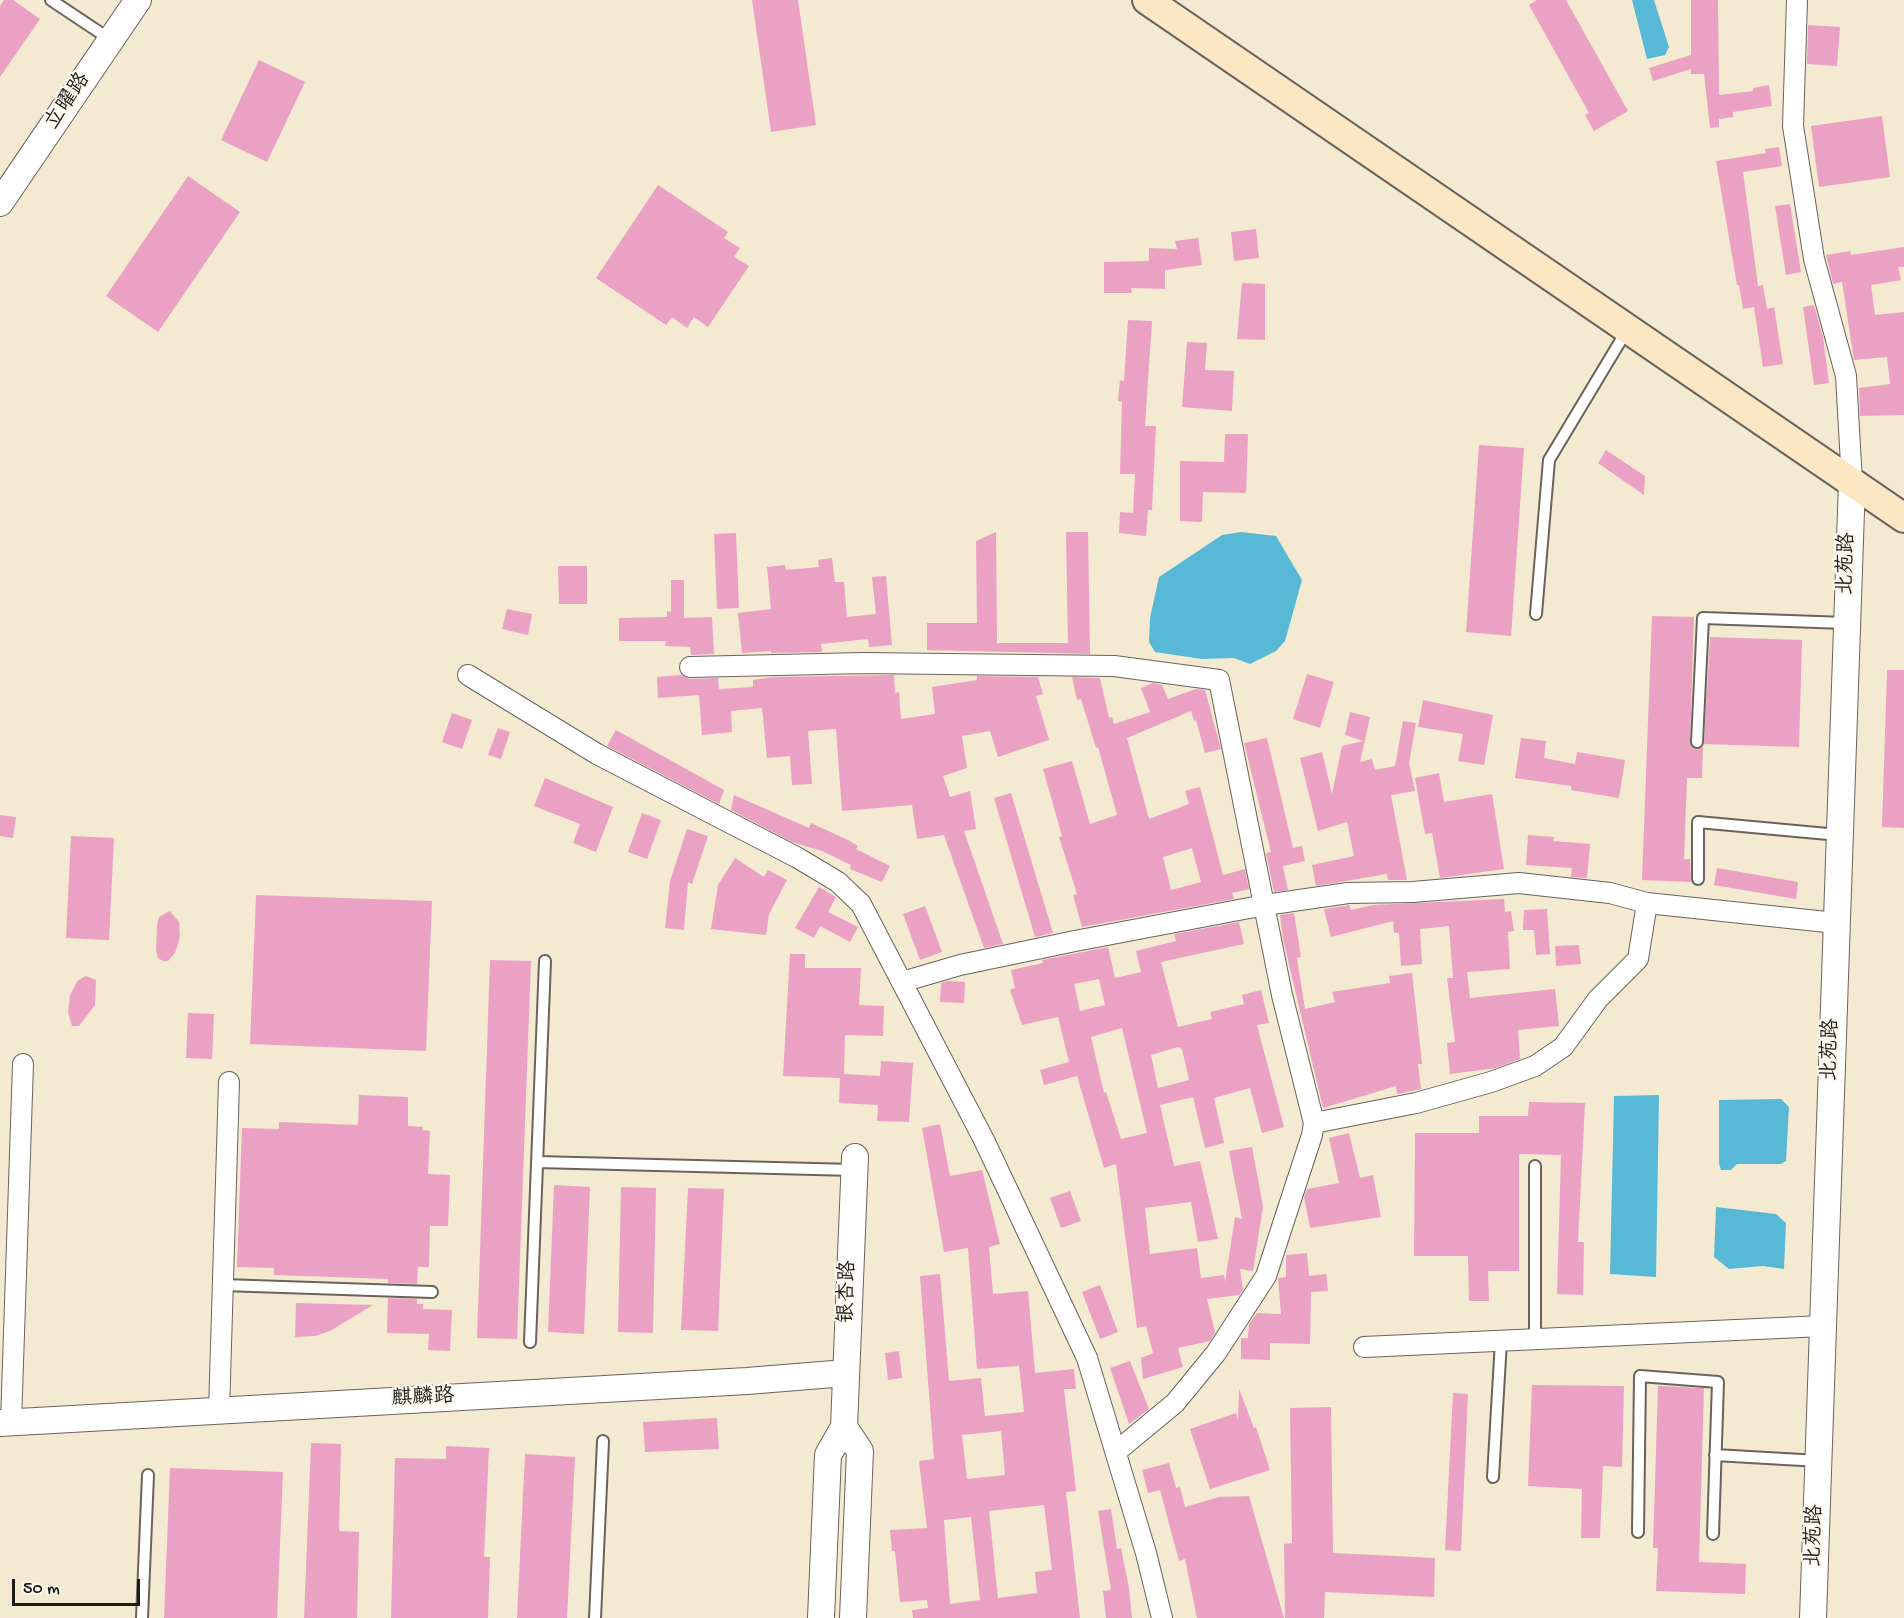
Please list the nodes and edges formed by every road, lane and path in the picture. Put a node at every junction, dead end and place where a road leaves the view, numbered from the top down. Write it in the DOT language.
graph roads {
  1 [pos="51,0"];
  2 [pos="138,0"];
  3 [pos="1147,0"];
  4 [pos="1797,0"];
  5 [pos="111,40"];
  6 [pos="0,204"];
  7 [pos="1628,329"];
  8 [pos="1852,483"];
  9 [pos="1904,518"];
  10 [pos="1536,614"];
  11 [pos="1846,623"];
  12 [pos="690,667"];
  13 [pos="468,675"];
  14 [pos="1697,742"];
  15 [pos="1839,835"];
  16 [pos="1698,879"];
  17 [pos="1647,903"];
  18 [pos="1265,905"];
  19 [pos="1836,923"];
  20 [pos="545,961"];
  21 [pos="902,982"];
  22 [pos="23,1064"];
  23 [pos="229,1082"];
  24 [pos="1314,1123"];
  25 [pos="537,1162"];
  26 [pos="854,1164"];
  27 [pos="1535,1166"];
  28 [pos="223,1285"];
  29 [pos="432,1292"];
  30 [pos="1823,1326"];
  31 [pos="1535,1339"];
  32 [pos="1501,1341"];
  33 [pos="530,1342"];
  34 [pos="1364,1347"];
  35 [pos="846,1373"];
  36 [pos="219,1411"];
  37 [pos="5,1423"];
  38 [pos="844,1426"];
  39 [pos="603,1440"];
  40 [pos="1116,1451"];
  41 [pos="1715,1455"];
  42 [pos="1819,1461"];
  43 [pos="148,1475"];
  44 [pos="1493,1477"];
  45 [pos="1638,1532"];
  46 [pos="1713,1534"];
  47 [pos="142,1618"];
  48 [pos="595,1618"];
  49 [pos="821,1618"];
  50 [pos="853,1618"];
  51 [pos="1162,1618"];
  52 [pos="1813,1618"];
  1 -- 5 [label="lane"];
  2 -- 5 [label="street, 立曜路"];
  3 -- 7 [label="main road"];
  4 -- 8 [label="street"];
  5 -- 6 [label="street, 立曜路"];
  7 -- 8 [label="main road"];
  7 -- 10 [label="lane"];
  8 -- 9 [label="main road"];
  8 -- 11 [label="street, 北苑路"];
  11 -- 14 [label="lane"];
  11 -- 15 [label="street, 北苑路"];
  12 -- 18 [label="street"];
  13 -- 21 [label="street"];
  15 -- 16 [label="lane"];
  15 -- 19 [label="street, 北苑路"];
  17 -- 18 [label="street"];
  17 -- 19 [label="street"];
  17 -- 24 [label="street"];
  18 -- 21 [label="street"];
  18 -- 24 [label="street"];
  19 -- 30 [label="street, 北苑路"];
  20 -- 25 [label="lane"];
  21 -- 40 [label="street"];
  22 -- 37 [label="street"];
  23 -- 28 [label="street"];
  24 -- 40 [label="street"];
  25 -- 26 [label="lane"];
  25 -- 33 [label="lane"];
  26 -- 35 [label="street, 银杏路"];
  27 -- 31 [label="lane"];
  28 -- 29 [label="lane"];
  28 -- 36 [label="street"];
  30 -- 31 [label="street"];
  30 -- 42 [label="street, 北苑路"];
  31 -- 32 [label="street"];
  32 -- 34 [label="street"];
  32 -- 44 [label="lane"];
  35 -- 36 [label="street, 麒麟路"];
  35 -- 38 [label="street, 银杏路"];
  36 -- 37 [label="street, 麒麟路"];
  38 -- 49 [label="street, 银杏路"];
  38 -- 50 [label="street"];
  39 -- 48 [label="lane"];
  40 -- 51 [label="street"];
  41 -- 42 [label="lane"];
  41 -- 45 [label="lane"];
  41 -- 46 [label="lane"];
  42 -- 52 [label="street, 北苑路"];
  43 -- 47 [label="lane"];
}
